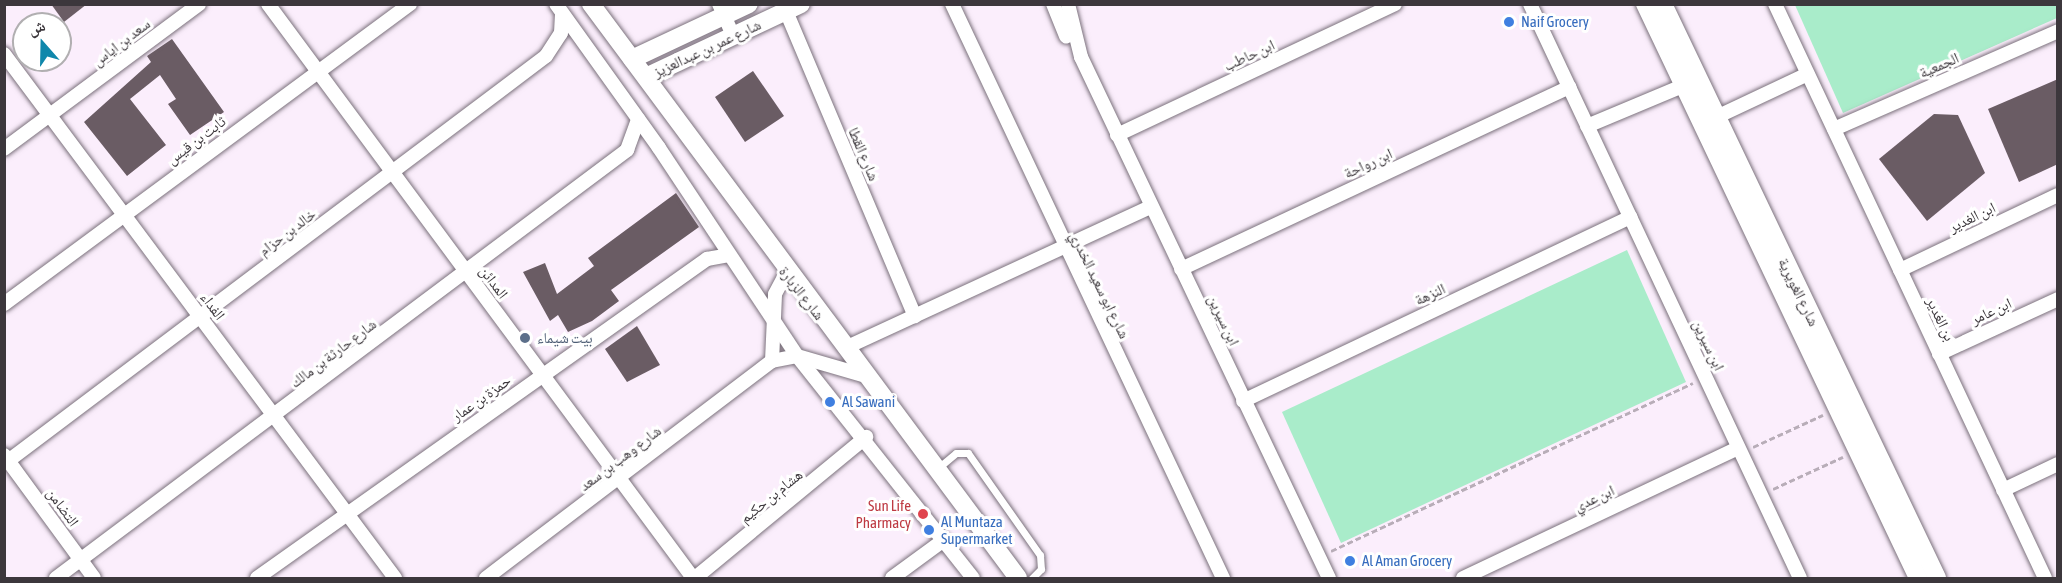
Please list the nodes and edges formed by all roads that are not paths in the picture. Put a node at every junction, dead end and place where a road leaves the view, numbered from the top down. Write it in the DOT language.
graph roads {
  1 [pos="199,4"];
  2 [pos="268,4"];
  3 [pos="410,4"];
  4 [pos="591,4"];
  5 [pos="750,4"];
  6 [pos="952,4"];
  7 [pos="1053,4"];
  8 [pos="1068,4"];
  9 [pos="1395,4"];
  10 [pos="1530,4"];
  11 [pos="1645,4"];
  12 [pos="1663,4"];
  13 [pos="1775,4"];
  14 [pos="790,7"];
  15 [pos="559,10"];
  16 [pos="722,10"];
  17 [pos="2058,31"];
  18 [pos="733,36"];
  19 [pos="4,54"];
  20 [pos="1081,57"];
  21 [pos="632,59"];
  22 [pos="316,70"];
  23 [pos="1808,74"];
  24 [pos="646,77"];
  25 [pos="1690,83"];
  26 [pos="1570,87"];
  27 [pos="51,116"];
  28 [pos="638,119"];
  29 [pos="1708,121"];
  30 [pos="1587,126"];
  31 [pos="1834,129"];
  32 [pos="1117,135"];
  33 [pos="659,148"];
  34 [pos="4,149"];
  35 [pos="627,150"];
  36 [pos="394,173"];
  37 [pos="2058,195"];
  38 [pos="1150,207"];
  39 [pos="125,215"];
  40 [pos="1630,217"];
  41 [pos="1064,248"];
  42 [pos="729,255"];
  43 [pos="1181,269"];
  44 [pos="1900,270"];
  45 [pos="786,273"];
  46 [pos="468,274"];
  47 [pos="2058,299"];
  48 [pos="4,304"];
  49 [pos="915,316"];
  50 [pos="201,317"];
  51 [pos="776,326"];
  52 [pos="845,348"];
  53 [pos="1939,354"];
  54 [pos="797,356"];
  55 [pos="772,361"];
  56 [pos="543,375"];
  57 [pos="866,376"];
  58 [pos="1243,400"];
  59 [pos="275,417"];
  60 [pos="1855,428"];
  61 [pos="866,437"];
  62 [pos="1739,450"];
  63 [pos="6,458"];
  64 [pos="2058,464"];
  65 [pos="936,470"];
  66 [pos="621,480"];
  67 [pos="2003,490"];
  68 [pos="348,514"];
  69 [pos="944,540"];
  70 [pos="81,560"];
  71 [pos="56,579"];
  72 [pos="94,579"];
  73 [pos="257,579"];
  74 [pos="395,579"];
  75 [pos="486,579"];
  76 [pos="694,579"];
  77 [pos="892,579"];
  78 [pos="973,579"];
  79 [pos="1018,579"];
  80 [pos="1032,579"];
  81 [pos="1223,579"];
  82 [pos="1329,579"];
  83 [pos="1463,579"];
  84 [pos="1800,579"];
  85 [pos="1918,579"];
  86 [pos="1937,579"];
  87 [pos="2045,579"];
  1 -- 27 [label="street, سعد بن اياس"];
  2 -- 22 [label="street, المدائن"];
  3 -- 22 [label="street, ثابت بن قيس"];
  4 -- 21 [label="street, شارع الزبارة"];
  5 -- 16 [label="street, شارع عمر بن عبدالعزيز"];
  6 -- 41 [label="street, شارع ابو سعيد الخدري"];
  7 -- 20 [label="street, ابن سيرين"];
  8 -- 20 [label="street, ابن سيرين"];
  9 -- 32 [label="street, ابن حاطب"];
  10 -- 26 [label="street, ابن سيرين"];
  11 -- 25 [label="street, شارع الغويرية"];
  12 -- 25 [label="street, شارع الغويرية"];
  13 -- 23 [label="street, بن الغدير"];
  14 -- 18 [label="street, شارع عمر بن عبدالعزيز"];
  14 -- 49 [label="street, شارع القطا"];
  15 -- 28 [label="street"];
  15 -- 36 [label="street, خالد بن حزام"];
  16 -- 18 [label="street"];
  16 -- 21 [label="street, شارع عمر بن عبدالعزيز"];
  17 -- 31 [label="street, الجمعية"];
  18 -- 24 [label="street, شارع عمر بن عبدالعزيز"];
  19 -- 27 [label="street, الفداء"];
  20 -- 32 [label="street, ابن سيرين"];
  21 -- 24 [label="street, شارع الزبارة"];
  22 -- 36 [label="street, المدائن"];
  22 -- 39 [label="street, ثابت بن قيس"];
  23 -- 29 [label="street"];
  23 -- 31 [label="street, بن الغدير"];
  24 -- 45 [label="street, شارع الزبارة"];
  25 -- 29 [label="street, شارع الغويرية"];
  25 -- 30 [label="street"];
  26 -- 30 [label="street, ابن سيرين"];
  26 -- 43 [label="street, ابن رواحة"];
  27 -- 34 [label="street, سعد بن اياس"];
  27 -- 39 [label="street, الفداء"];
  28 -- 33 [label="street"];
  28 -- 35 [label="street"];
  29 -- 60 [label="street, شارع الغويرية"];
  29 -- 60 [label="street, شارع الغويرية"];
  30 -- 40 [label="street, ابن سيرين"];
  31 -- 44 [label="street, بن الغدير"];
  32 -- 38 [label="street, ابن سيرين"];
  33 -- 35 [label="street"];
  33 -- 42 [label="street"];
  35 -- 46 [label="street, شارع حارثة بن مالك"];
  36 -- 46 [label="street, المدائن"];
  36 -- 50 [label="street, خالد بن حزام"];
  37 -- 44 [label="street, ابن الغدير"];
  38 -- 41 [label="street"];
  38 -- 43 [label="street, ابن سيرين"];
  39 -- 48 [label="street, ثابت بن قيس"];
  39 -- 50 [label="street, الفداء"];
  40 -- 58 [label="street, النزهة"];
  40 -- 62 [label="street, ابن سيرين"];
  41 -- 49 [label="street"];
  41 -- 81 [label="street, شارع ابو سعيد الخدري"];
  42 -- 51 [label="street"];
  42 -- 56 [label="street, حمزة بن عمار"];
  43 -- 58 [label="street, ابن سيرين"];
  44 -- 53 [label="street, بن الغدير"];
  45 -- 51 [label="street"];
  45 -- 52 [label="street, شارع الزبارة"];
  46 -- 56 [label="street, المدائن"];
  46 -- 59 [label="street, شارع حارثة بن مالك"];
  47 -- 53 [label="street, ابن عامر"];
  49 -- 52 [label="street"];
  50 -- 59 [label="street, الفداء"];
  50 -- 63 [label="street, خالد بن حزام"];
  51 -- 54 [label="street"];
  51 -- 55 [label="street"];
  52 -- 57 [label="street, شارع الزبارة"];
  53 -- 67 [label="street, بن الغدير"];
  54 -- 55 [label="street, شارع وهب بن سعد"];
  54 -- 57 [label="street, شارع وهب بن سعد"];
  54 -- 61 [label="street"];
  55 -- 66 [label="street, شارع وهب بن سعد"];
  56 -- 66 [label="street, المدائن"];
  56 -- 68 [label="street, حمزة بن عمار"];
  57 -- 65 [label="street, شارع الزبارة"];
  58 -- 82 [label="street, ابن سيرين"];
  59 -- 68 [label="street, الفداء"];
  59 -- 70 [label="street, شارع حارثة بن مالك"];
  60 -- 85 [label="street, شارع الغويرية"];
  60 -- 86 [label="street, شارع الغويرية"];
  61 -- 69 [label="street"];
  61 -- 76 [label="street, هشام بن حكيم"];
  62 -- 83 [label="street, ابن عدي"];
  62 -- 84 [label="street, ابن سيرين"];
  63 -- 70 [label="street, التضامن"];
  64 -- 67 [label="street"];
  65 -- 79 [label="street, شارع الزبارة"];
  65 -- 80 [label="lane"];
  66 -- 75 [label="street, شارع وهب بن سعد"];
  66 -- 76 [label="street, المدائن"];
  67 -- 87 [label="street, بن الغدير"];
  68 -- 73 [label="street, حمزة بن عمار"];
  68 -- 74 [label="street, الفداء"];
  69 -- 77 [label="street"];
  69 -- 78 [label="street"];
  70 -- 71 [label="street, شارع حارثة بن مالك"];
  70 -- 72 [label="street, التضامن"];
}
